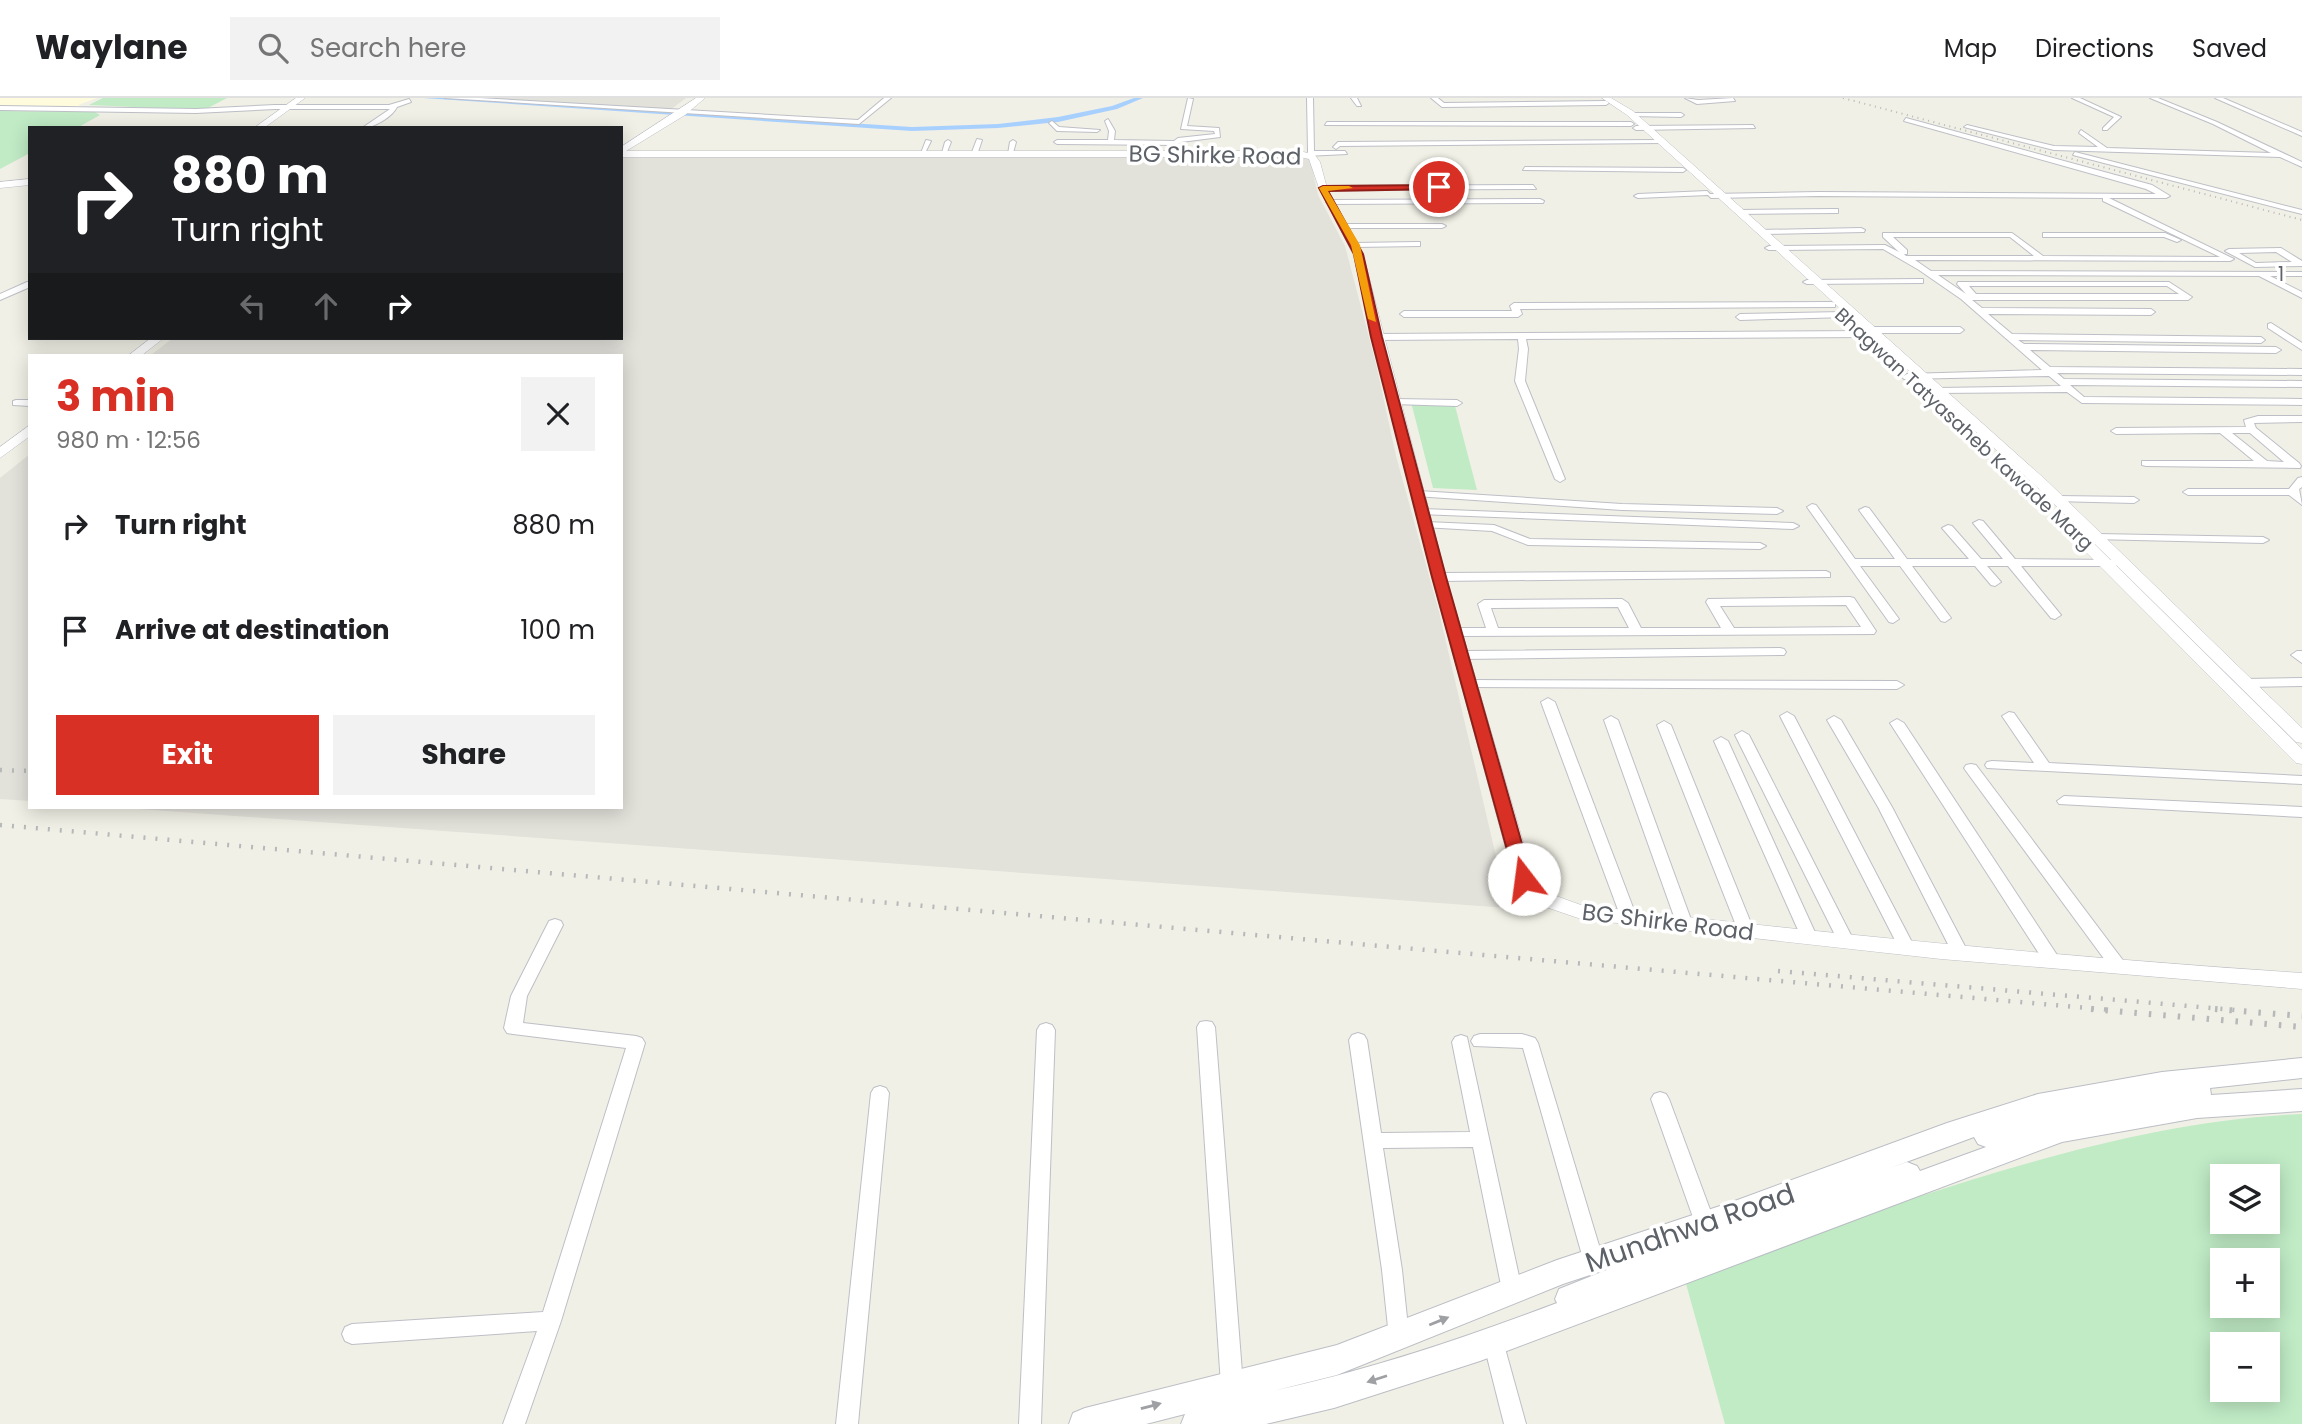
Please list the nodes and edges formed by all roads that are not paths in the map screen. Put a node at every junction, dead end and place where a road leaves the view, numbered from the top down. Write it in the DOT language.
graph roads {
  1 [pos="301,98"];
  2 [pos="309,98"];
  3 [pos="448,98"];
  4 [pos="701,98"];
  5 [pos="888,98"];
  6 [pos="1310,98"];
  7 [pos="1354,98"];
  8 [pos="1434,98"];
  9 [pos="1613,98"];
  10 [pos="1688,98"];
  11 [pos="1730,98"];
  12 [pos="2075,98"];
  13 [pos="2153,98"];
  14 [pos="2218,98"];
  15 [pos="1190,99"];
  16 [pos="409,101"];
  17 [pos="87,103"];
  18 [pos="1359,105"];
  19 [pos="392,106"];
  20 [pos="294,107"];
  21 [pos="1673,107"];
  22 [pos="0,108"];
  23 [pos="75,108"];
  24 [pos="113,109"];
  25 [pos="1447,109"];
  26 [pos="1623,113"];
  27 [pos="681,114"];
  28 [pos="1681,115"];
  29 [pos="100,116"];
  30 [pos="1742,118"];
  31 [pos="1906,120"];
  32 [pos="1108,121"];
  33 [pos="1327,124"];
  34 [pos="261,126"];
  35 [pos="270,126"];
  36 [pos="368,126"];
  37 [pos="1698,126"];
  38 [pos="1710,126"];
  39 [pos="1727,127"];
  40 [pos="1753,127"];
  41 [pos="1967,127"];
  42 [pos="2105,129"];
  43 [pos="1097,130"];
  44 [pos="2081,132"];
  45 [pos="2302,134"];
  46 [pos="1057,140"];
  47 [pos="928,141"];
  48 [pos="970,141"];
  49 [pos="979,141"];
  50 [pos="1178,141"];
  51 [pos="1204,141"];
  52 [pos="948,142"];
  53 [pos="1657,144"];
  54 [pos="1109,145"];
  55 [pos="1336,147"];
  56 [pos="2053,148"];
  57 [pos="2105,149"];
  58 [pos="952,150"];
  59 [pos="1453,150"];
  60 [pos="623,151"];
  61 [pos="623,152"];
  62 [pos="923,152"];
  63 [pos="970,152"];
  64 [pos="1058,153"];
  65 [pos="1174,153"];
  66 [pos="1360,153"];
  67 [pos="1310,154"];
  68 [pos="2281,155"];
  69 [pos="1677,161"];
  70 [pos="2302,165"];
  71 [pos="1525,169"];
  72 [pos="28,183"];
  73 [pos="0,185"];
  74 [pos="1533,187"];
  75 [pos="1323,188"];
  76 [pos="1638,196"];
  77 [pos="2102,197"];
  78 [pos="1540,201"];
  79 [pos="1721,201"];
  80 [pos="1330,202"];
  81 [pos="1359,202"];
  82 [pos="1451,202"];
  83 [pos="1651,202"];
  84 [pos="1826,205"];
  85 [pos="1436,209"];
  86 [pos="1835,211"];
  87 [pos="1456,212"];
  88 [pos="2302,212"];
  89 [pos="1344,226"];
  90 [pos="1442,226"];
  91 [pos="1861,230"];
  92 [pos="1762,232"];
  93 [pos="2056,242"];
  94 [pos="1417,244"];
  95 [pos="1355,245"];
  96 [pos="1885,247"];
  97 [pos="1899,247"];
  98 [pos="1775,248"];
  99 [pos="2065,250"];
  100 [pos="2229,256"];
  101 [pos="2074,257"];
  102 [pos="1905,258"];
  103 [pos="2041,258"];
  104 [pos="1930,273"];
  105 [pos="2259,274"];
  106 [pos="2302,274"];
  107 [pos="1920,281"];
  108 [pos="1813,282"];
  109 [pos="28,285"];
  110 [pos="2302,295"];
  111 [pos="0,297"];
  112 [pos="1964,297"];
  113 [pos="1976,297"];
  114 [pos="1832,305"];
  115 [pos="1979,311"];
  116 [pos="2151,312"];
  117 [pos="1404,314"];
  118 [pos="1843,315"];
  119 [pos="1740,317"];
  120 [pos="2271,326"];
  121 [pos="1959,330"];
  122 [pos="1869,333"];
  123 [pos="1521,335"];
  124 [pos="1377,337"];
  125 [pos="2008,337"];
  126 [pos="145,340"];
  127 [pos="155,340"];
  128 [pos="2262,340"];
  129 [pos="2020,347"];
  130 [pos="2302,347"];
  131 [pos="2276,350"];
  132 [pos="127,354"];
  133 [pos="136,354"];
  134 [pos="2038,363"];
  135 [pos="2265,363"];
  136 [pos="2049,372"];
  137 [pos="2302,372"];
  138 [pos="1913,376"];
  139 [pos="2302,384"];
  140 [pos="2064,385"];
  141 [pos="1938,391"];
  142 [pos="1395,402"];
  143 [pos="2302,402"];
  144 [pos="16,403"];
  145 [pos="28,403"];
  146 [pos="1457,403"];
  147 [pos="2302,419"];
  148 [pos="28,430"];
  149 [pos="2222,430"];
  150 [pos="2252,430"];
  151 [pos="2116,431"];
  152 [pos="1990,438"];
  153 [pos="1976,439"];
  154 [pos="28,441"];
  155 [pos="2,450"];
  156 [pos="2146,463"];
  157 [pos="0,464"];
  158 [pos="2264,464"];
  159 [pos="2299,468"];
  160 [pos="1560,479"];
  161 [pos="2302,480"];
  162 [pos="2188,492"];
  163 [pos="2294,492"];
  164 [pos="2057,499"];
  165 [pos="2134,499"];
  166 [pos="2302,502"];
  167 [pos="1812,507"];
  168 [pos="1865,510"];
  169 [pos="1423,511"];
  170 [pos="1777,512"];
  171 [pos="1979,523"];
  172 [pos="1793,526"];
  173 [pos="1948,528"];
  174 [pos="2097,537"];
  175 [pos="2263,540"];
  176 [pos="1760,546"];
  177 [pos="1852,562"];
  178 [pos="1905,562"];
  179 [pos="1976,562"];
  180 [pos="2010,562"];
  181 [pos="2114,566"];
  182 [pos="1826,575"];
  183 [pos="1439,577"];
  184 [pos="1995,582"];
  185 [pos="2055,615"];
  186 [pos="1945,618"];
  187 [pos="1893,619"];
  188 [pos="1455,632"];
  189 [pos="1493,632"];
  190 [pos="1637,632"];
  191 [pos="1730,632"];
  192 [pos="1780,652"];
  193 [pos="1462,655"];
  194 [pos="2245,682"];
  195 [pos="2302,682"];
  196 [pos="1470,684"];
  197 [pos="1897,685"];
  198 [pos="1548,702"];
  199 [pos="1787,716"];
  200 [pos="2009,716"];
  201 [pos="1611,720"];
  202 [pos="1834,720"];
  203 [pos="1897,723"];
  204 [pos="1664,725"];
  205 [pos="1742,734"];
  206 [pos="2302,738"];
  207 [pos="1721,741"];
  208 [pos="2302,750"];
  209 [pos="2302,759"];
  210 [pos="1992,765"];
  211 [pos="2043,765"];
  212 [pos="1971,768"];
  213 [pos="2302,780"];
  214 [pos="2064,801"];
  215 [pos="2302,812"];
  216 [pos="1629,918"];
  217 [pos="555,925"];
  218 [pos="1685,925"];
  219 [pos="1748,933"];
  220 [pos="1810,939"];
  221 [pos="1847,943"];
  222 [pos="1908,948"];
  223 [pos="1961,954"];
  224 [pos="2053,962"];
  225 [pos="2119,967"];
  226 [pos="2302,981"];
  227 [pos="1206,1027"];
  228 [pos="1046,1030"];
  229 [pos="1357,1040"];
  230 [pos="2302,1068"];
  231 [pos="2302,1082"];
  232 [pos="880,1093"];
  233 [pos="2302,1093"];
  234 [pos="1660,1099"];
  235 [pos="2302,1100"];
  236 [pos="1480,1139"];
  237 [pos="1372,1141"];
  238 [pos="1705,1223"];
  239 [pos="1607,1268"];
  240 [pos="1500,1295"];
  241 [pos="551,1321"];
  242 [pos="1535,1325"];
  243 [pos="352,1334"];
  244 [pos="1399,1337"];
  245 [pos="1493,1341"];
  246 [pos="1232,1385"];
  247 [pos="514,1424"];
  248 [pos="847,1424"];
  249 [pos="1030,1424"];
  250 [pos="1085,1424"];
  251 [pos="1197,1424"];
  252 [pos="1515,1424"];
  1 -- 20 [label="street"];
  2 -- 20 [label="street"];
  3 -- 27 [label="street"];
  4 -- 27 [label="street"];
  5 -- 27 [label="street"];
  6 -- 67 [label="street"];
  7 -- 18 [label="street"];
  8 -- 26 [label="street"];
  9 -- 26 [label="street"];
  10 -- 11 [label="street"];
  12 -- 42 [label="street"];
  13 -- 68 [label="street"];
  14 -- 45 [label="street"];
  15 -- 50 [label="street"];
  16 -- 19 [label="street"];
  17 -- 23 [label="street"];
  19 -- 20 [label="street"];
  19 -- 36 [label="street"];
  20 -- 24 [label="street"];
  20 -- 34 [label="street"];
  20 -- 35 [label="street"];
  21 -- 28 [label="street"];
  22 -- 23 [label="street"];
  23 -- 24 [label="street"];
  24 -- 29 [label="street"];
  25 -- 26 [label="street"];
  26 -- 28 [label="street"];
  26 -- 33 [label="street"];
  26 -- 37 [label="street"];
  26 -- 39 [label="street"];
  26 -- 53 [label="street, Bhagwan Tatyasaheb Kawade Marg"];
  27 -- 60 [label="street"];
  28 -- 37 [label="street"];
  30 -- 39 [label="street"];
  31 -- 77 [label="street"];
  32 -- 54 [label="street"];
  37 -- 38 [label="street"];
  39 -- 40 [label="street"];
  41 -- 56 [label="street"];
  43 -- 46 [label="street"];
  44 -- 57 [label="street"];
  46 -- 54 [label="street"];
  46 -- 64 [label="street"];
  47 -- 62 [label="street"];
  48 -- 63 [label="street"];
  49 -- 63 [label="street"];
  50 -- 51 [label="street"];
  50 -- 54 [label="street"];
  50 -- 65 [label="street"];
  52 -- 58 [label="street"];
  53 -- 55 [label="street"];
  53 -- 59 [label="street"];
  53 -- 69 [label="street, Bhagwan Tatyasaheb Kawade Marg"];
  54 -- 64 [label="street, BG Shirke Road"];
  54 -- 65 [label="street, BG Shirke Road"];
  56 -- 57 [label="street"];
  56 -- 88 [label="street"];
  57 -- 68 [label="street"];
  58 -- 62 [label="street, BG Shirke Road"];
  58 -- 63 [label="street, BG Shirke Road"];
  61 -- 62 [label="street, BG Shirke Road"];
  63 -- 64 [label="street, BG Shirke Road"];
  65 -- 67 [label="street, BG Shirke Road"];
  66 -- 67 [label="street"];
  67 -- 75 [label="street, BG Shirke Road"];
  68 -- 70 [label="street"];
  69 -- 71 [label="street"];
  69 -- 79 [label="street, Bhagwan Tatyasaheb Kawade Marg"];
  72 -- 73 [label="street"];
  74 -- 75 [label="street"];
  75 -- 80 [label="street, BG Shirke Road"];
  76 -- 79 [label="street"];
  77 -- 79 [label="street"];
  77 -- 100 [label="street"];
  78 -- 82 [label="street"];
  79 -- 83 [label="street"];
  79 -- 84 [label="street"];
  79 -- 86 [label="street"];
  79 -- 92 [label="street, Bhagwan Tatyasaheb Kawade Marg"];
  79 -- 98 [label="street, Bhagwan Tatyasaheb Kawade Marg"];
  80 -- 81 [label="street"];
  80 -- 89 [label="street, BG Shirke Road"];
  81 -- 82 [label="street"];
  81 -- 85 [label="street"];
  82 -- 87 [label="street"];
  89 -- 90 [label="street"];
  89 -- 95 [label="street, BG Shirke Road"];
  91 -- 92 [label="street"];
  92 -- 98 [label="street, Bhagwan Tatyasaheb Kawade Marg"];
  93 -- 101 [label="street"];
  94 -- 95 [label="street"];
  95 -- 124 [label="street, BG Shirke Road"];
  96 -- 97 [label="street"];
  96 -- 98 [label="street"];
  96 -- 102 [label="street"];
  97 -- 103 [label="street"];
  97 -- 103 [label="street"];
  98 -- 108 [label="street, Bhagwan Tatyasaheb Kawade Marg"];
  99 -- 101 [label="street"];
  100 -- 100 [label="street"];
  100 -- 102 [label="street"];
  100 -- 105 [label="street"];
  101 -- 103 [label="street"];
  102 -- 104 [label="street"];
  104 -- 105 [label="street, 1"];
  104 -- 112 [label="street"];
  105 -- 106 [label="street, 1"];
  105 -- 110 [label="street"];
  107 -- 108 [label="street"];
  108 -- 114 [label="street, Bhagwan Tatyasaheb Kawade Marg"];
  108 -- 122 [label="street, Bhagwan Tatyasaheb Kawade Marg"];
  109 -- 111 [label="street"];
  112 -- 113 [label="street"];
  112 -- 115 [label="street"];
  113 -- 113 [label="street"];
  114 -- 117 [label="street"];
  114 -- 118 [label="street, Bhagwan Tatyasaheb Kawade Marg"];
  115 -- 116 [label="street"];
  115 -- 125 [label="street"];
  118 -- 119 [label="street"];
  118 -- 122 [label="street, Bhagwan Tatyasaheb Kawade Marg"];
  120 -- 130 [label="street"];
  121 -- 122 [label="street"];
  122 -- 123 [label="street"];
  122 -- 138 [label="street, Bhagwan Tatyasaheb Kawade Marg"];
  123 -- 124 [label="street"];
  123 -- 160 [label="street"];
  124 -- 142 [label="street, BG Shirke Road"];
  125 -- 128 [label="street"];
  125 -- 129 [label="street"];
  126 -- 132 [label="street"];
  127 -- 133 [label="street"];
  129 -- 131 [label="street"];
  129 -- 134 [label="street"];
  134 -- 135 [label="street"];
  134 -- 136 [label="street"];
  136 -- 137 [label="street"];
  136 -- 138 [label="street"];
  136 -- 140 [label="street"];
  138 -- 141 [label="street, Bhagwan Tatyasaheb Kawade Marg"];
  138 -- 153 [label="street, Bhagwan Tatyasaheb Kawade Marg"];
  139 -- 140 [label="street"];
  140 -- 141 [label="street"];
  140 -- 143 [label="street"];
  141 -- 152 [label="street, Bhagwan Tatyasaheb Kawade Marg"];
  142 -- 146 [label="street"];
  142 -- 169 [label="street, BG Shirke Road"];
  144 -- 145 [label="street"];
  147 -- 150 [label="street"];
  148 -- 155 [label="street"];
  149 -- 150 [label="street"];
  149 -- 151 [label="street"];
  149 -- 158 [label="street"];
  150 -- 159 [label="street"];
  152 -- 153 [label="street"];
  152 -- 164 [label="street, Bhagwan Tatyasaheb Kawade Marg"];
  153 -- 181 [label="street, Bhagwan Tatyasaheb Kawade Marg"];
  154 -- 157 [label="street"];
  156 -- 158 [label="street"];
  158 -- 159 [label="street"];
  161 -- 163 [label="street"];
  162 -- 163 [label="street"];
  163 -- 166 [label="street"];
  164 -- 165 [label="street"];
  164 -- 174 [label="street, Bhagwan Tatyasaheb Kawade Marg"];
  167 -- 177 [label="street"];
  168 -- 178 [label="street"];
  169 -- 170 [label="street"];
  169 -- 172 [label="street"];
  169 -- 176 [label="street"];
  169 -- 183 [label="street, BG Shirke Road"];
  171 -- 180 [label="street"];
  173 -- 179 [label="street"];
  174 -- 175 [label="street"];
  174 -- 181 [label="street, Bhagwan Tatyasaheb Kawade Marg"];
  177 -- 178 [label="street"];
  177 -- 187 [label="street"];
  178 -- 179 [label="street"];
  178 -- 186 [label="street"];
  179 -- 180 [label="street"];
  179 -- 184 [label="street"];
  180 -- 181 [label="street"];
  180 -- 185 [label="street"];
  181 -- 194 [label="street, Bhagwan Tatyasaheb Kawade Marg"];
  181 -- 208 [label="street"];
  181 -- 209 [label="street, Bhagwan Tatyasaheb Kawade Marg"];
  182 -- 183 [label="street"];
  183 -- 188 [label="street, BG Shirke Road"];
  188 -- 189 [label="street"];
  188 -- 193 [label="street, BG Shirke Road"];
  189 -- 190 [label="street"];
  189 -- 190 [label="street"];
  190 -- 191 [label="street"];
  191 -- 191 [label="street"];
  192 -- 193 [label="street"];
  193 -- 196 [label="street, BG Shirke Road"];
  194 -- 195 [label="street"];
  194 -- 206 [label="street, Bhagwan Tatyasaheb Kawade Marg"];
  196 -- 197 [label="street"];
  196 -- 216 [label="street, BG Shirke Road"];
  198 -- 216 [label="street"];
  199 -- 222 [label="street"];
  200 -- 211 [label="street"];
  201 -- 218 [label="street"];
  202 -- 223 [label="street"];
  203 -- 224 [label="street"];
  204 -- 219 [label="street"];
  205 -- 221 [label="street"];
  207 -- 220 [label="street"];
  210 -- 211 [label="street"];
  211 -- 213 [label="street"];
  212 -- 225 [label="street"];
  214 -- 215 [label="street"];
  216 -- 218 [label="street, BG Shirke Road"];
  217 -- 241 [label="street"];
  218 -- 219 [label="street, BG Shirke Road"];
  219 -- 220 [label="street, BG Shirke Road"];
  220 -- 221 [label="street, BG Shirke Road"];
  221 -- 222 [label="street, BG Shirke Road"];
  222 -- 223 [label="street, BG Shirke Road"];
  223 -- 224 [label="street, BG Shirke Road"];
  224 -- 225 [label="street, BG Shirke Road"];
  225 -- 226 [label="street, BG Shirke Road"];
  227 -- 246 [label="street"];
  228 -- 249 [label="street"];
  229 -- 237 [label="street"];
  230 -- 238 [label="main road, Mundhwa Road"];
  231 -- 239 [label="main road"];
  232 -- 248 [label="street"];
  233 -- 239 [label="main road"];
  234 -- 238 [label="street"];
  235 -- 242 [label="main road, Mundhwa Road"];
  236 -- 237 [label="street"];
  236 -- 239 [label="street"];
  236 -- 240 [label="street"];
  237 -- 244 [label="street"];
  238 -- 239 [label="main road, Mundhwa Road"];
  239 -- 240 [label="main road"];
  239 -- 242 [label="main road"];
  244 -- 240 [label="main road, one-way"];
  241 -- 243 [label="street"];
  241 -- 247 [label="street"];
  242 -- 245 [label="main road, Mundhwa Road"];
  244 -- 246 [label="main road"];
  245 -- 251 [label="main road, Mundhwa Road, one-way"];
  245 -- 252 [label="street"];
  250 -- 246 [label="main road, one-way"];
}
